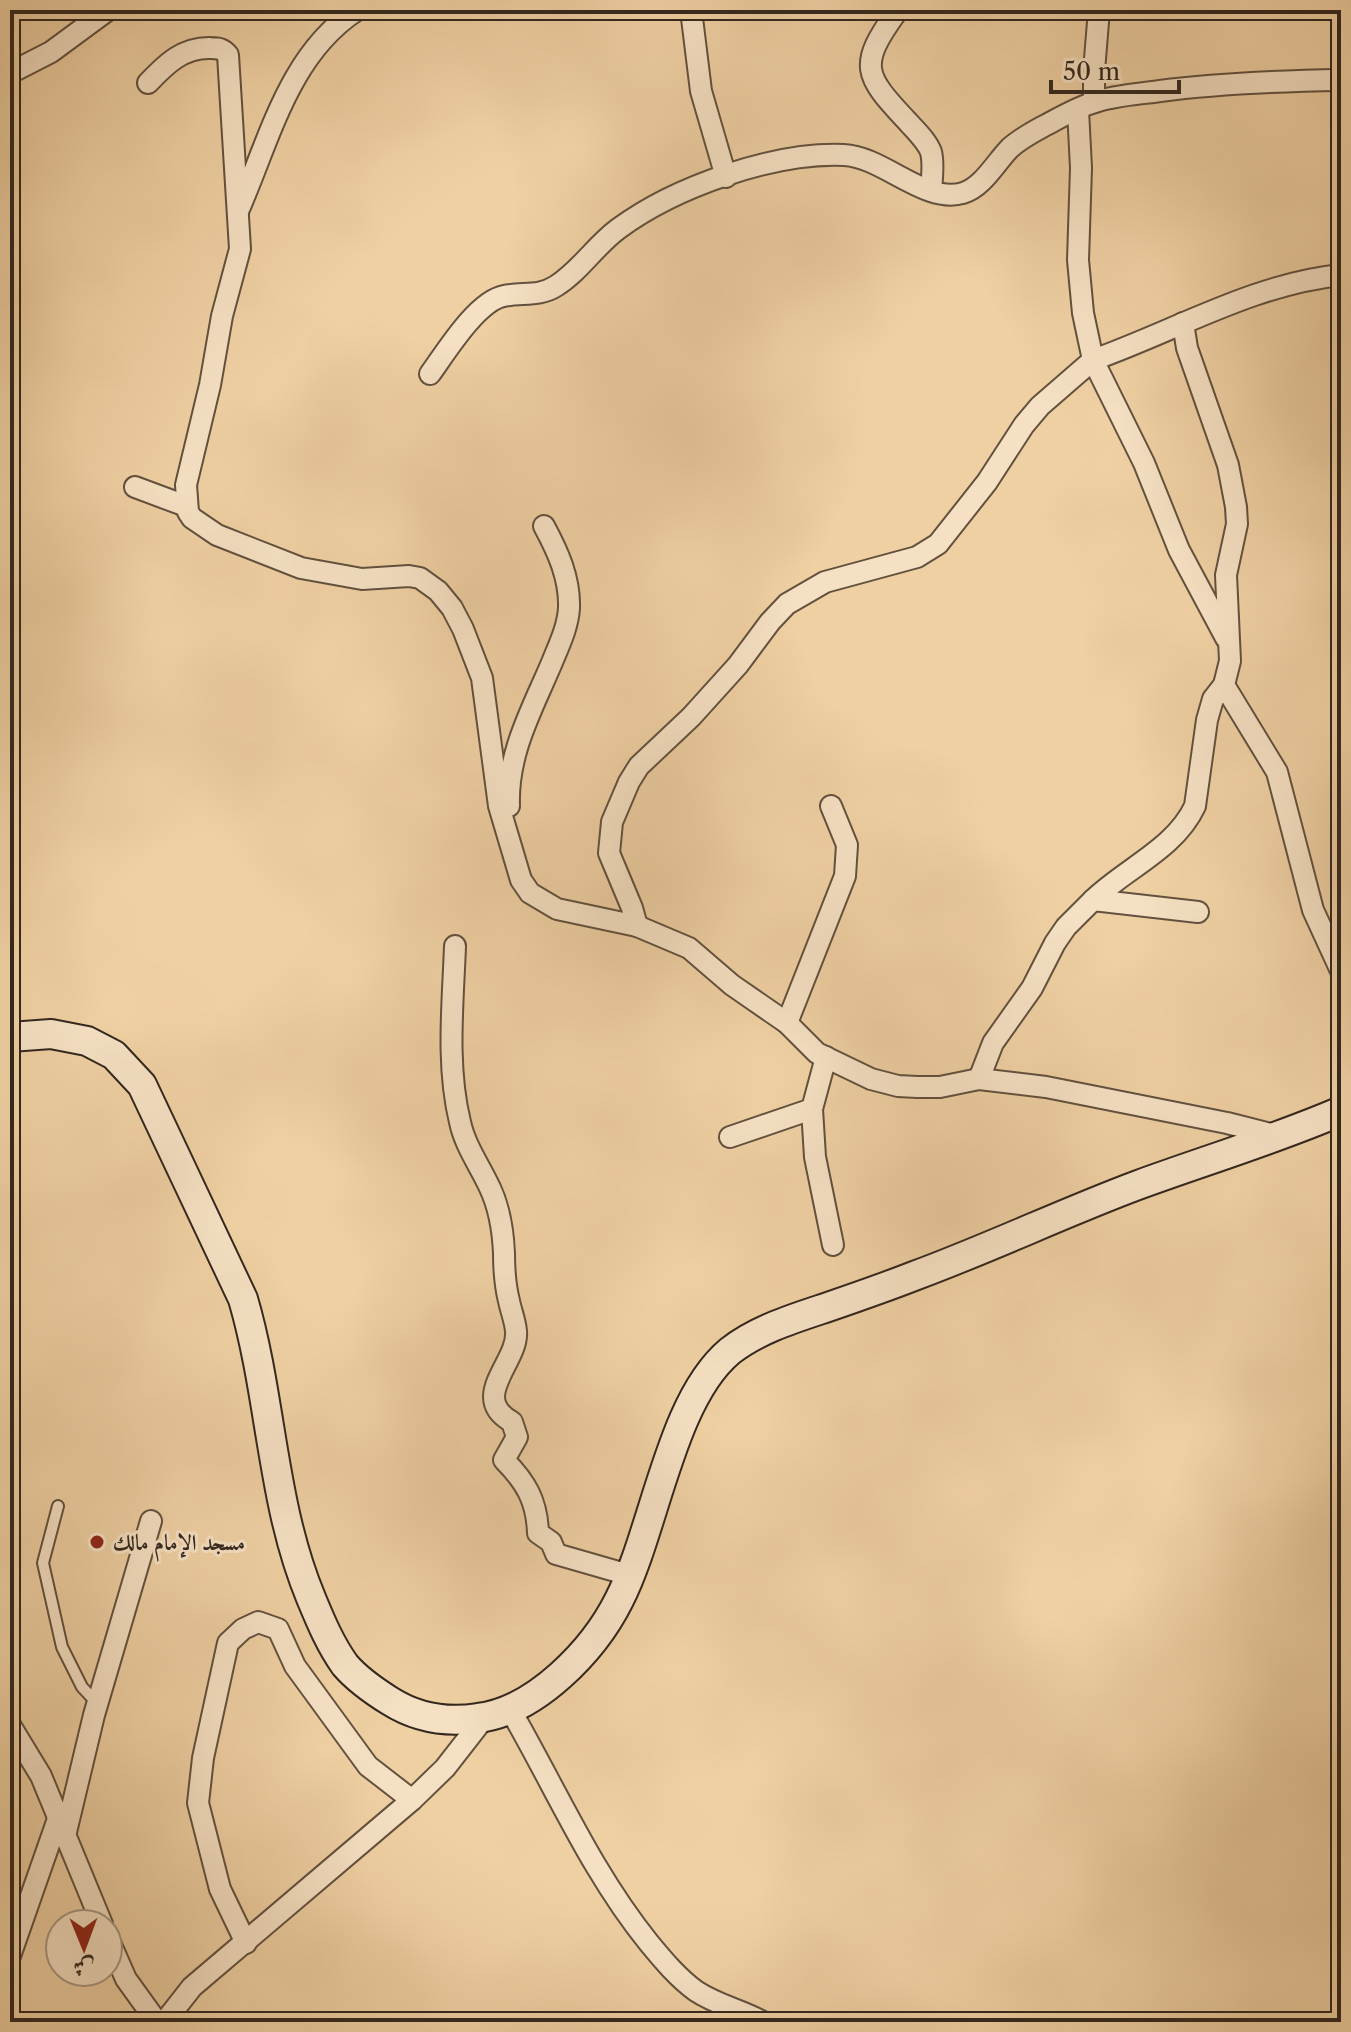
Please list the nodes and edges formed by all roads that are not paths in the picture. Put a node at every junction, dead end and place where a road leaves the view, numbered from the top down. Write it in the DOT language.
graph roads {
  1 [pos="108,10"];
  2 [pos="357,10"];
  3 [pos="691,10"];
  4 [pos="898,10"];
  5 [pos="1099,10"];
  6 [pos="10,73"];
  7 [pos="1341,80"];
  8 [pos="148,83"];
  9 [pos="1086,106"];
  10 [pos="726,177"];
  11 [pos="931,190"];
  12 [pos="237,214"];
  13 [pos="1341,275"];
  14 [pos="1183,323"];
  15 [pos="1093,360"];
  16 [pos="430,374"];
  17 [pos="135,487"];
  18 [pos="186,506"];
  19 [pos="544,526"];
  20 [pos="1229,645"];
  21 [pos="1224,685"];
  22 [pos="831,806"];
  23 [pos="509,846"];
  24 [pos="1093,900"];
  25 [pos="1198,912"];
  26 [pos="637,926"];
  27 [pos="455,946"];
  28 [pos="1341,971"];
  29 [pos="787,1023"];
  30 [pos="10,1037"];
  31 [pos="826,1057"];
  32 [pos="979,1079"];
  33 [pos="812,1109"];
  34 [pos="1341,1111"];
  35 [pos="730,1137"];
  36 [pos="1282,1137"];
  37 [pos="833,1245"];
  38 [pos="58,1506"];
  39 [pos="151,1521"];
  40 [pos="629,1575"];
  41 [pos="98,1704"];
  42 [pos="511,1711"];
  43 [pos="484,1718"];
  44 [pos="10,1725"];
  45 [pos="412,1800"];
  46 [pos="62,1824"];
  47 [pos="96,1908"];
  48 [pos="246,1943"];
  49 [pos="10,1956"];
  50 [pos="124,1974"];
  51 [pos="157,2022"];
  52 [pos="168,2022"];
  53 [pos="763,2022"];
  1 -- 6 [label="street"];
  2 -- 12 [label="street"];
  3 -- 10 [label="street"];
  4 -- 11 [label="street"];
  5 -- 9 [label="street"];
  7 -- 9 [label="street"];
  8 -- 12 [label="street"];
  9 -- 11 [label="street"];
  9 -- 15 [label="street"];
  10 -- 11 [label="street"];
  10 -- 16 [label="street"];
  12 -- 18 [label="street"];
  13 -- 14 [label="street"];
  14 -- 15 [label="street"];
  14 -- 20 [label="street"];
  15 -- 20 [label="street"];
  15 -- 26 [label="street"];
  17 -- 18 [label="street"];
  18 -- 23 [label="street"];
  19 -- 23 [label="street"];
  20 -- 21 [label="street"];
  21 -- 24 [label="street"];
  21 -- 28 [label="street"];
  22 -- 29 [label="street"];
  23 -- 26 [label="street"];
  24 -- 25 [label="street"];
  24 -- 32 [label="street"];
  26 -- 29 [label="street"];
  27 -- 40 [label="street"];
  29 -- 31 [label="street"];
  30 -- 43 [label="main road"];
  31 -- 32 [label="street"];
  31 -- 33 [label="street"];
  32 -- 36 [label="street"];
  33 -- 35 [label="street"];
  33 -- 37 [label="street"];
  34 -- 36 [label="main road"];
  36 -- 40 [label="main road"];
  38 -- 41 [label="lane"];
  39 -- 41 [label="street"];
  40 -- 42 [label="main road"];
  41 -- 46 [label="street"];
  42 -- 43 [label="main road"];
  42 -- 53 [label="street"];
  43 -- 45 [label="street"];
  44 -- 46 [label="street"];
  45 -- 48 [label="street"];
  45 -- 48 [label="street"];
  46 -- 47 [label="street"];
  46 -- 49 [label="street"];
  48 -- 52 [label="street"];
  50 -- 51 [label="street"];
}
